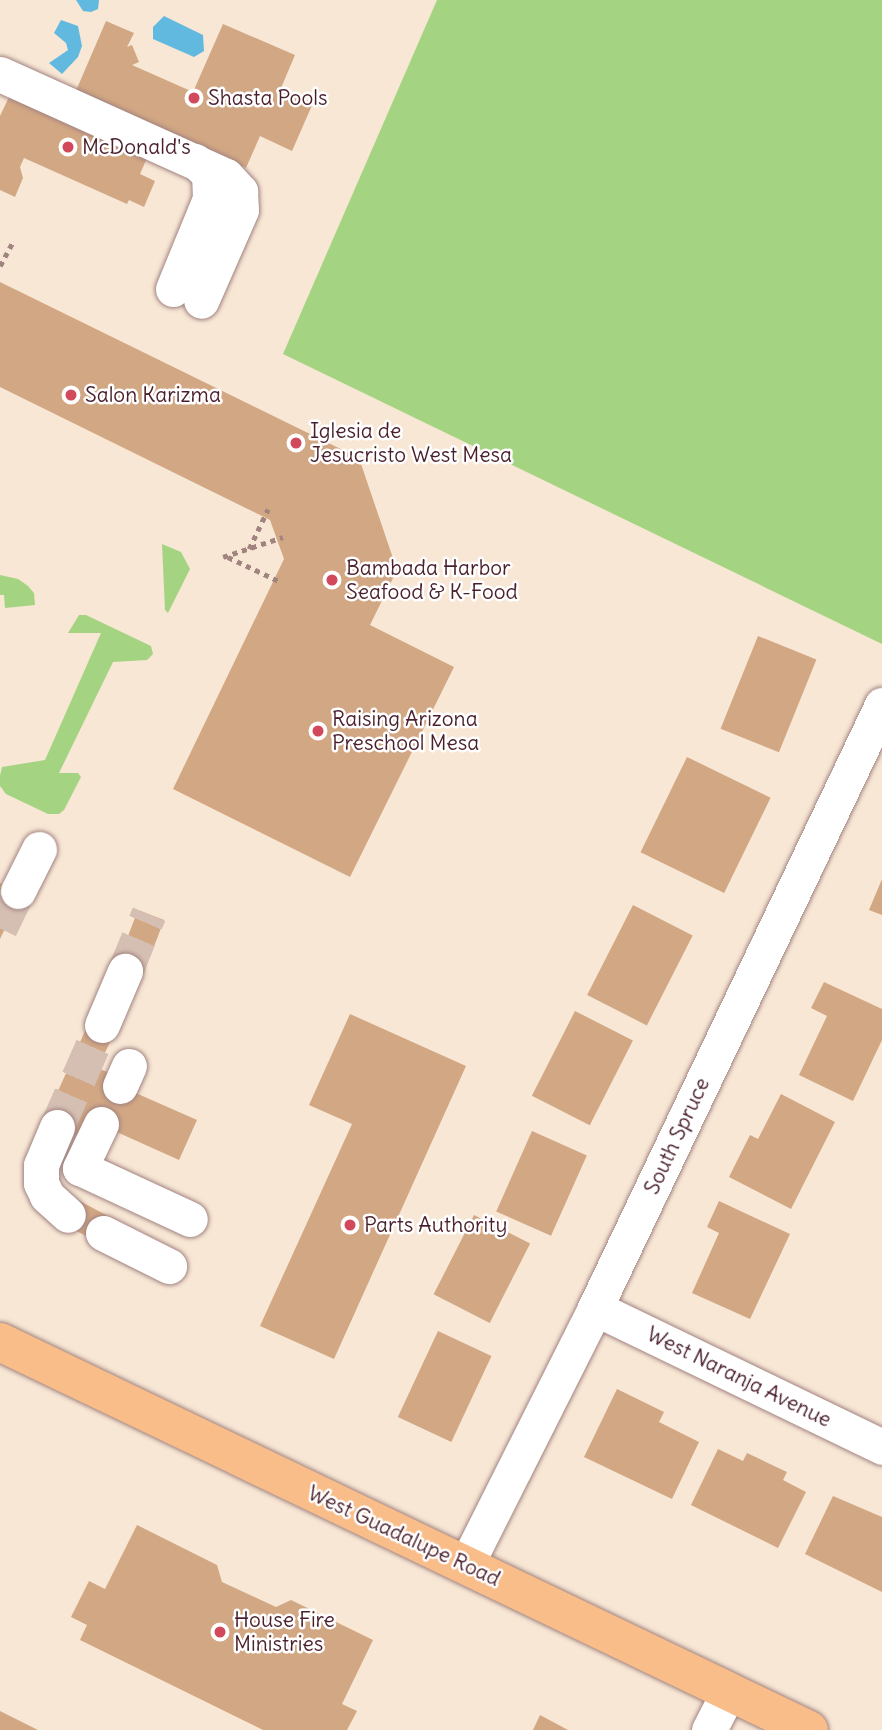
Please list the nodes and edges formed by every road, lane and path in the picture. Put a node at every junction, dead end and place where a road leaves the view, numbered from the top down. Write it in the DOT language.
graph roads {
  1 [pos="0,74"];
  2 [pos="12,243"];
  3 [pos="0,265"];
  4 [pos="187,295"];
  5 [pos="268,509"];
  6 [pos="283,537"];
  7 [pos="249,549"];
  8 [pos="281,582"];
  9 [pos="882,705"];
  10 [pos="868,769"];
  11 [pos="38,849"];
  12 [pos="18,891"];
  13 [pos="123,978"];
  14 [pos="102,1026"];
  15 [pos="101,1124"];
  16 [pos="57,1127"];
  17 [pos="68,1214"];
  18 [pos="190,1220"];
  19 [pos="103,1233"];
  20 [pos="169,1266"];
  21 [pos="595,1308"];
  22 [pos="0,1342"];
  23 [pos="882,1447"];
  24 [pos="466,1565"];
  25 [pos="729,1691"];
  26 [pos="709,1730"];
  27 [pos="809,1730"];
  1 -- 4 [label="street"];
  2 -- 3 [label="path"];
  5 -- 7 [label="path"];
  6 -- 7 [label="path"];
  7 -- 8 [label="path"];
  9 -- 10 [label="street, South Spruce"];
  10 -- 21 [label="street, South Spruce"];
  11 -- 12 [label="street"];
  13 -- 14 [label="street"];
  15 -- 18 [label="street"];
  16 -- 17 [label="street"];
  19 -- 20 [label="street"];
  21 -- 23 [label="street, West Naranja Avenue"];
  21 -- 24 [label="street, South Spruce"];
  22 -- 24 [label="main road, West Guadalupe Road"];
  24 -- 25 [label="main road, West Guadalupe Road"];
  25 -- 26 [label="street"];
  25 -- 27 [label="main road, West Guadalupe Road"];
}
